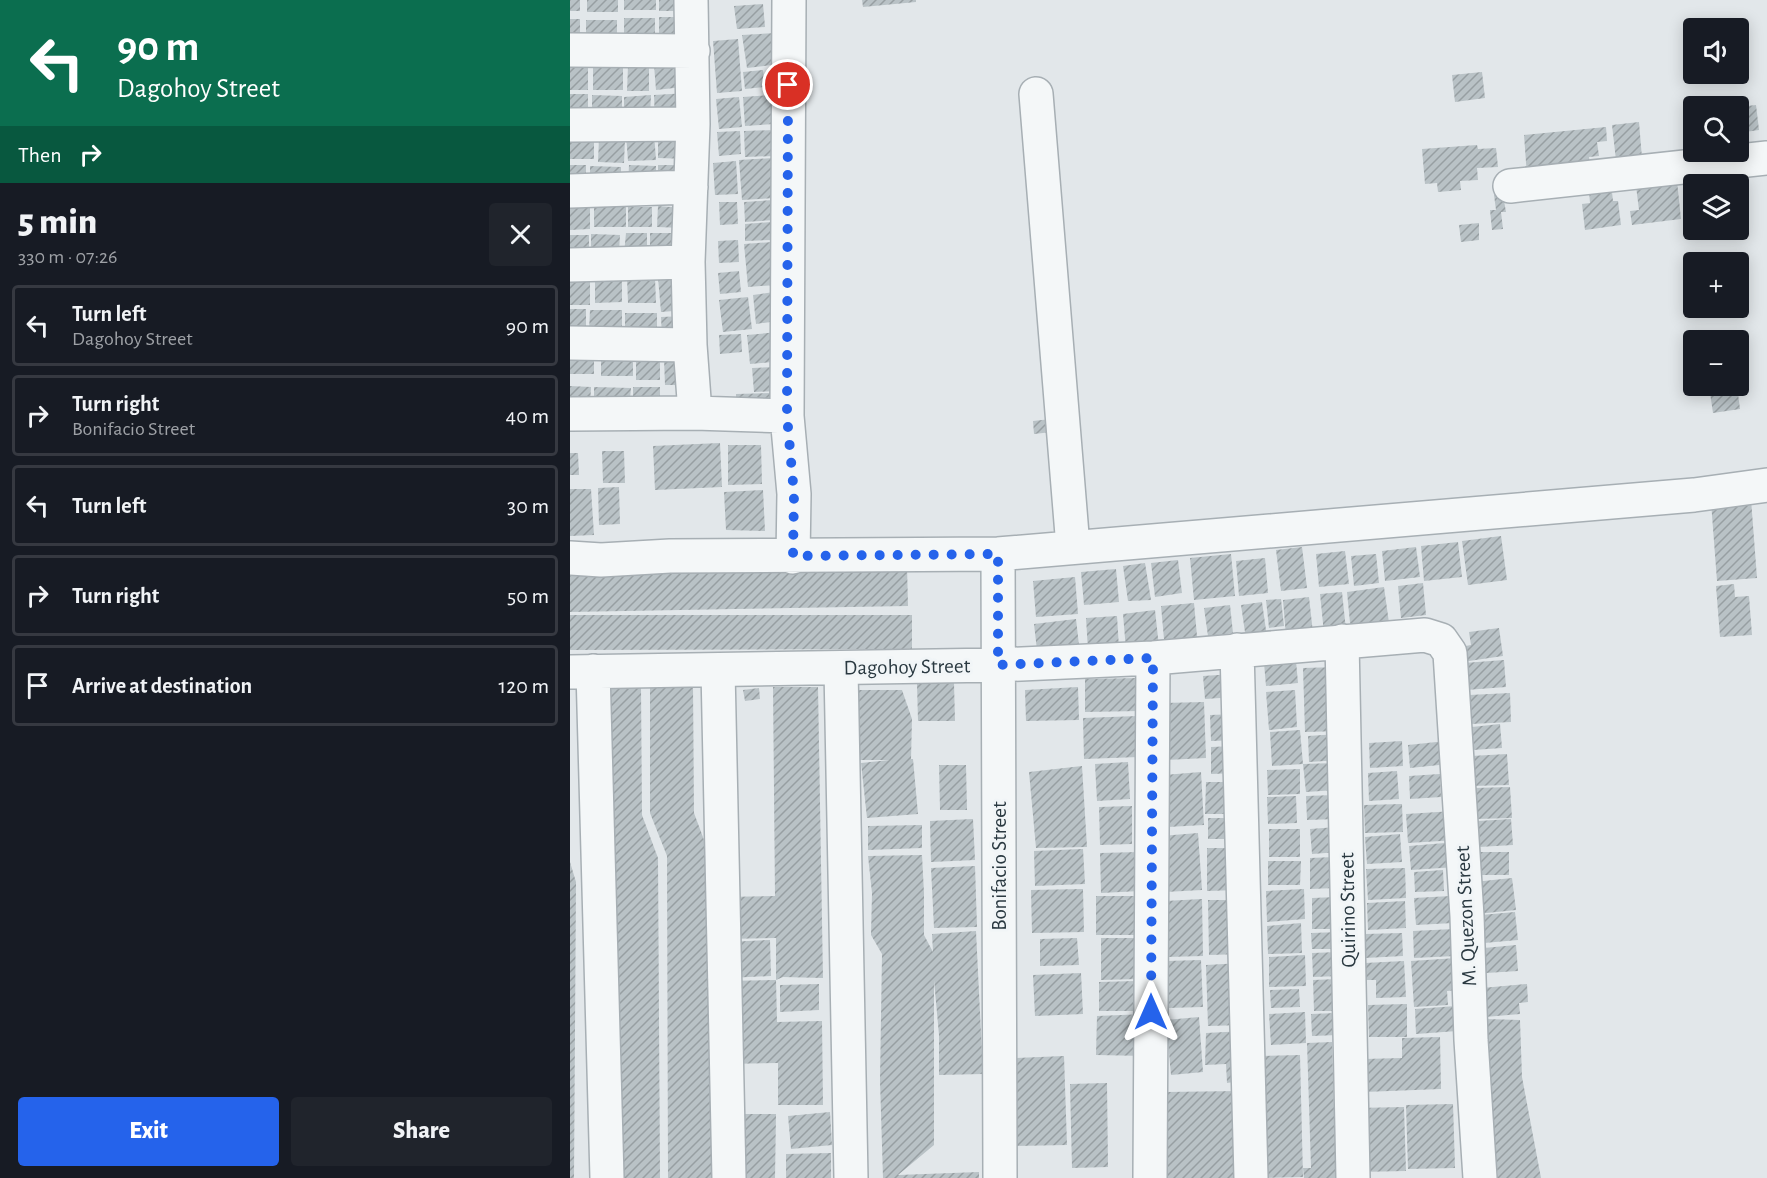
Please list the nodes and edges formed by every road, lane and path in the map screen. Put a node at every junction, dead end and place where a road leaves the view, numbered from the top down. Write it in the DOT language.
graph roads {
  1 [pos="692,0"];
  2 [pos="789,0"];
  3 [pos="570,50"];
  4 [pos="693,51"];
  5 [pos="1036,94"];
  6 [pos="693,124"];
  7 [pos="570,125"];
  8 [pos="1767,158"];
  9 [pos="1510,186"];
  10 [pos="691,187"];
  11 [pos="570,191"];
  12 [pos="688,262"];
  13 [pos="570,265"];
  14 [pos="570,343"];
  15 [pos="690,345"];
  16 [pos="695,413"];
  17 [pos="570,414"];
  18 [pos="787,416"];
  19 [pos="1767,486"];
  20 [pos="1073,547"];
  21 [pos="998,554"];
  22 [pos="793,556"];
  23 [pos="570,558"];
  24 [pos="1342,641"];
  25 [pos="1237,650"];
  26 [pos="1450,653"];
  27 [pos="1153,658"];
  28 [pos="998,665"];
  29 [pos="840,669"];
  30 [pos="718,670"];
  31 [pos="581,672"];
  32 [pos="607,1178"];
  33 [pos="729,1178"];
  34 [pos="851,1178"];
  35 [pos="999,1178"];
  36 [pos="1150,1178"];
  37 [pos="1251,1178"];
  38 [pos="1353,1178"];
  39 [pos="1480,1178"];
  1 -- 4 [label="street"];
  2 -- 18 [label="street"];
  3 -- 4 [label="street"];
  4 -- 6 [label="street"];
  5 -- 20 [label="street"];
  6 -- 7 [label="street"];
  6 -- 10 [label="street"];
  8 -- 9 [label="street"];
  10 -- 11 [label="street"];
  10 -- 12 [label="street"];
  12 -- 13 [label="street"];
  12 -- 15 [label="street"];
  14 -- 15 [label="street"];
  15 -- 16 [label="street"];
  16 -- 17 [label="street"];
  16 -- 18 [label="street"];
  18 -- 22 [label="street"];
  19 -- 20 [label="street"];
  20 -- 21 [label="street"];
  21 -- 22 [label="street"];
  21 -- 28 [label="street, Bonifacio Street"];
  22 -- 23 [label="street"];
  24 -- 25 [label="street, Dagohoy Street"];
  24 -- 26 [label="street, Dagohoy Street"];
  24 -- 38 [label="street, Quirino Street"];
  25 -- 27 [label="street, Dagohoy Street"];
  25 -- 37 [label="street"];
  26 -- 39 [label="street, M. Quezon Street"];
  27 -- 28 [label="street, Dagohoy Street"];
  27 -- 36 [label="street"];
  28 -- 29 [label="street, Dagohoy Street"];
  28 -- 35 [label="street, Bonifacio Street"];
  29 -- 30 [label="street, Dagohoy Street"];
  29 -- 34 [label="street"];
  30 -- 31 [label="street, Dagohoy Street"];
  30 -- 33 [label="street"];
  31 -- 32 [label="street"];
}
